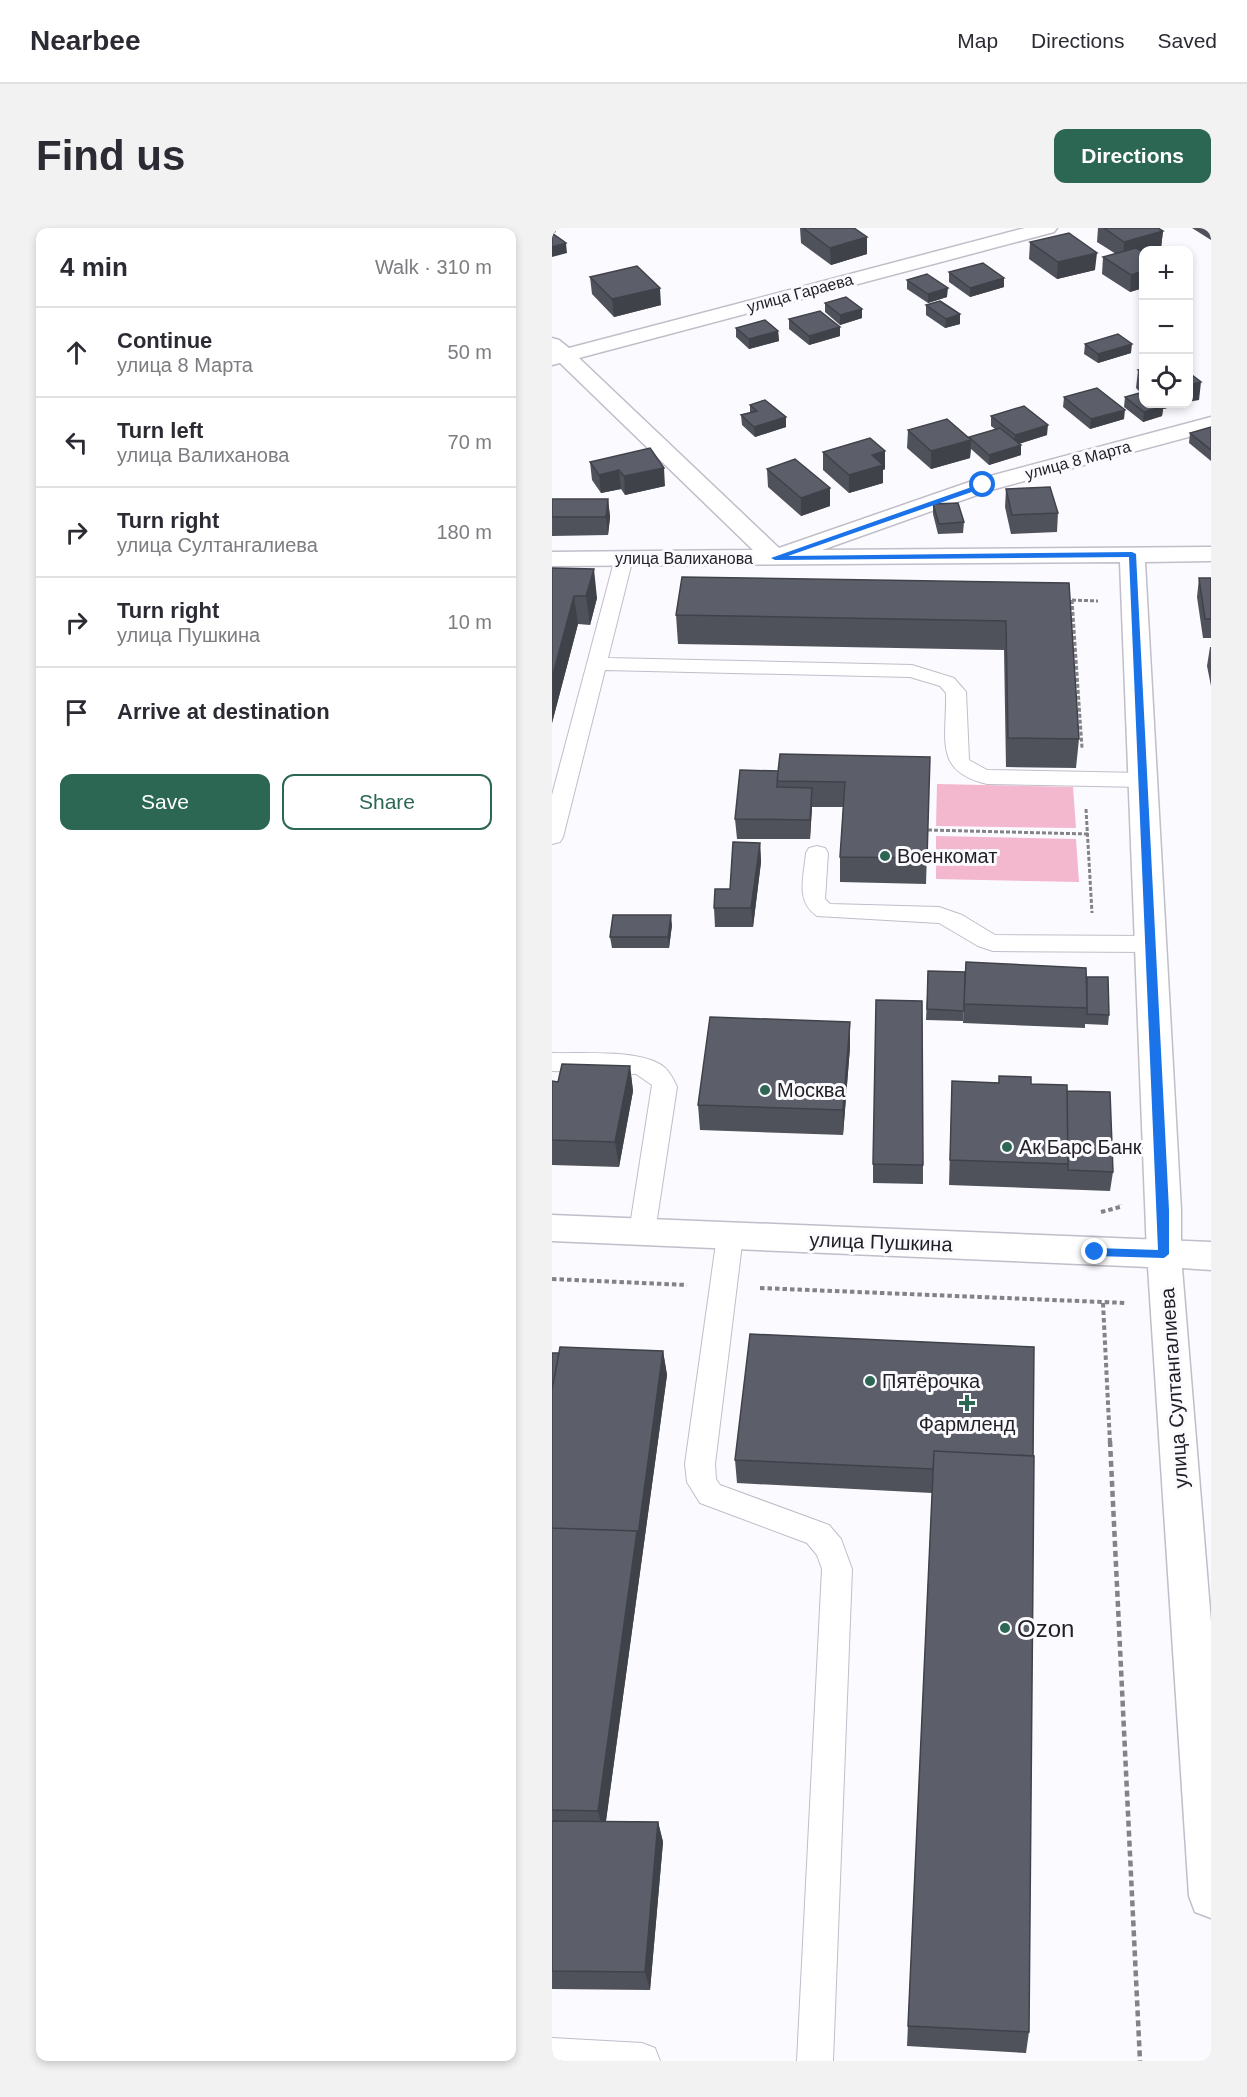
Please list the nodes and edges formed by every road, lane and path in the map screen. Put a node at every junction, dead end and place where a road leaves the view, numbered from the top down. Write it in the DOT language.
graph roads {
  1 [pos="1047,228"];
  2 [pos="556,353"];
  3 [pos="1211,424"];
  4 [pos="1132,554"];
  5 [pos="1211,554"];
  6 [pos="624,558"];
  7 [pos="775,558"];
  8 [pos="552,559"];
  9 [pos="1060,600"];
  10 [pos="1072,600"];
  11 [pos="1135,602"];
  12 [pos="599,664"];
  13 [pos="1084,780"];
  14 [pos="1143,780"];
  15 [pos="928,830"];
  16 [pos="1088,834"];
  17 [pos="552,837"];
  18 [pos="817,853"];
  19 [pos="1094,943"];
  20 [pos="1151,944"];
  21 [pos="552,1062"];
  22 [pos="1120,1195"];
  23 [pos="1120,1207"];
  24 [pos="552,1228"];
  25 [pos="642,1232"];
  26 [pos="730,1236"];
  27 [pos="1164,1254"];
  28 [pos="1211,1256"];
  29 [pos="552,1279"];
  30 [pos="723,1287"];
  31 [pos="1103,1303"];
  32 [pos="1128,1303"];
  33 [pos="1207,1762"];
  34 [pos="1211,1896"];
  35 [pos="552,2056"];
  36 [pos="642,2061"];
  37 [pos="814,2061"];
  38 [pos="1140,2061"];
  1 -- 2 [label="street, улица Гараева"];
  2 -- 7 [label="street"];
  3 -- 7 [label="street, улица 8 Марта"];
  4 -- 5 [label="street, улица Валиханова"];
  4 -- 7 [label="street, улица Валиханова"];
  4 -- 11 [label="street, улица Султангалиева"];
  6 -- 7 [label="street, улица Валиханова"];
  6 -- 8 [label="street, улица Валиханова"];
  6 -- 12 [label="lane"];
  9 -- 10 [label="path"];
  10 -- 11 [label="path"];
  10 -- 13 [label="path"];
  11 -- 14 [label="street, улица Султангалиева"];
  12 -- 13 [label="lane"];
  12 -- 17 [label="lane"];
  13 -- 14 [label="lane"];
  13 -- 16 [label="path"];
  14 -- 20 [label="street, улица Султангалиева"];
  15 -- 16 [label="path"];
  16 -- 19 [label="path"];
  18 -- 19 [label="lane"];
  19 -- 20 [label="lane"];
  20 -- 27 [label="street, улица Султангалиева"];
  21 -- 25 [label="lane"];
  22 -- 23 [label="path"];
  24 -- 25 [label="street, улица Пушкина"];
  25 -- 26 [label="street, улица Пушкина"];
  26 -- 27 [label="street, улица Пушкина"];
  26 -- 30 [label="lane"];
  27 -- 28 [label="street, улица Пушкина"];
  27 -- 33 [label="street, улица Султангалиева"];
  29 -- 30 [label="path"];
  30 -- 31 [label="path"];
  30 -- 37 [label="lane"];
  31 -- 32 [label="path"];
  31 -- 38 [label="path"];
  33 -- 34 [label="street, улица Султангалиева"];
  35 -- 36 [label="lane"];
}
